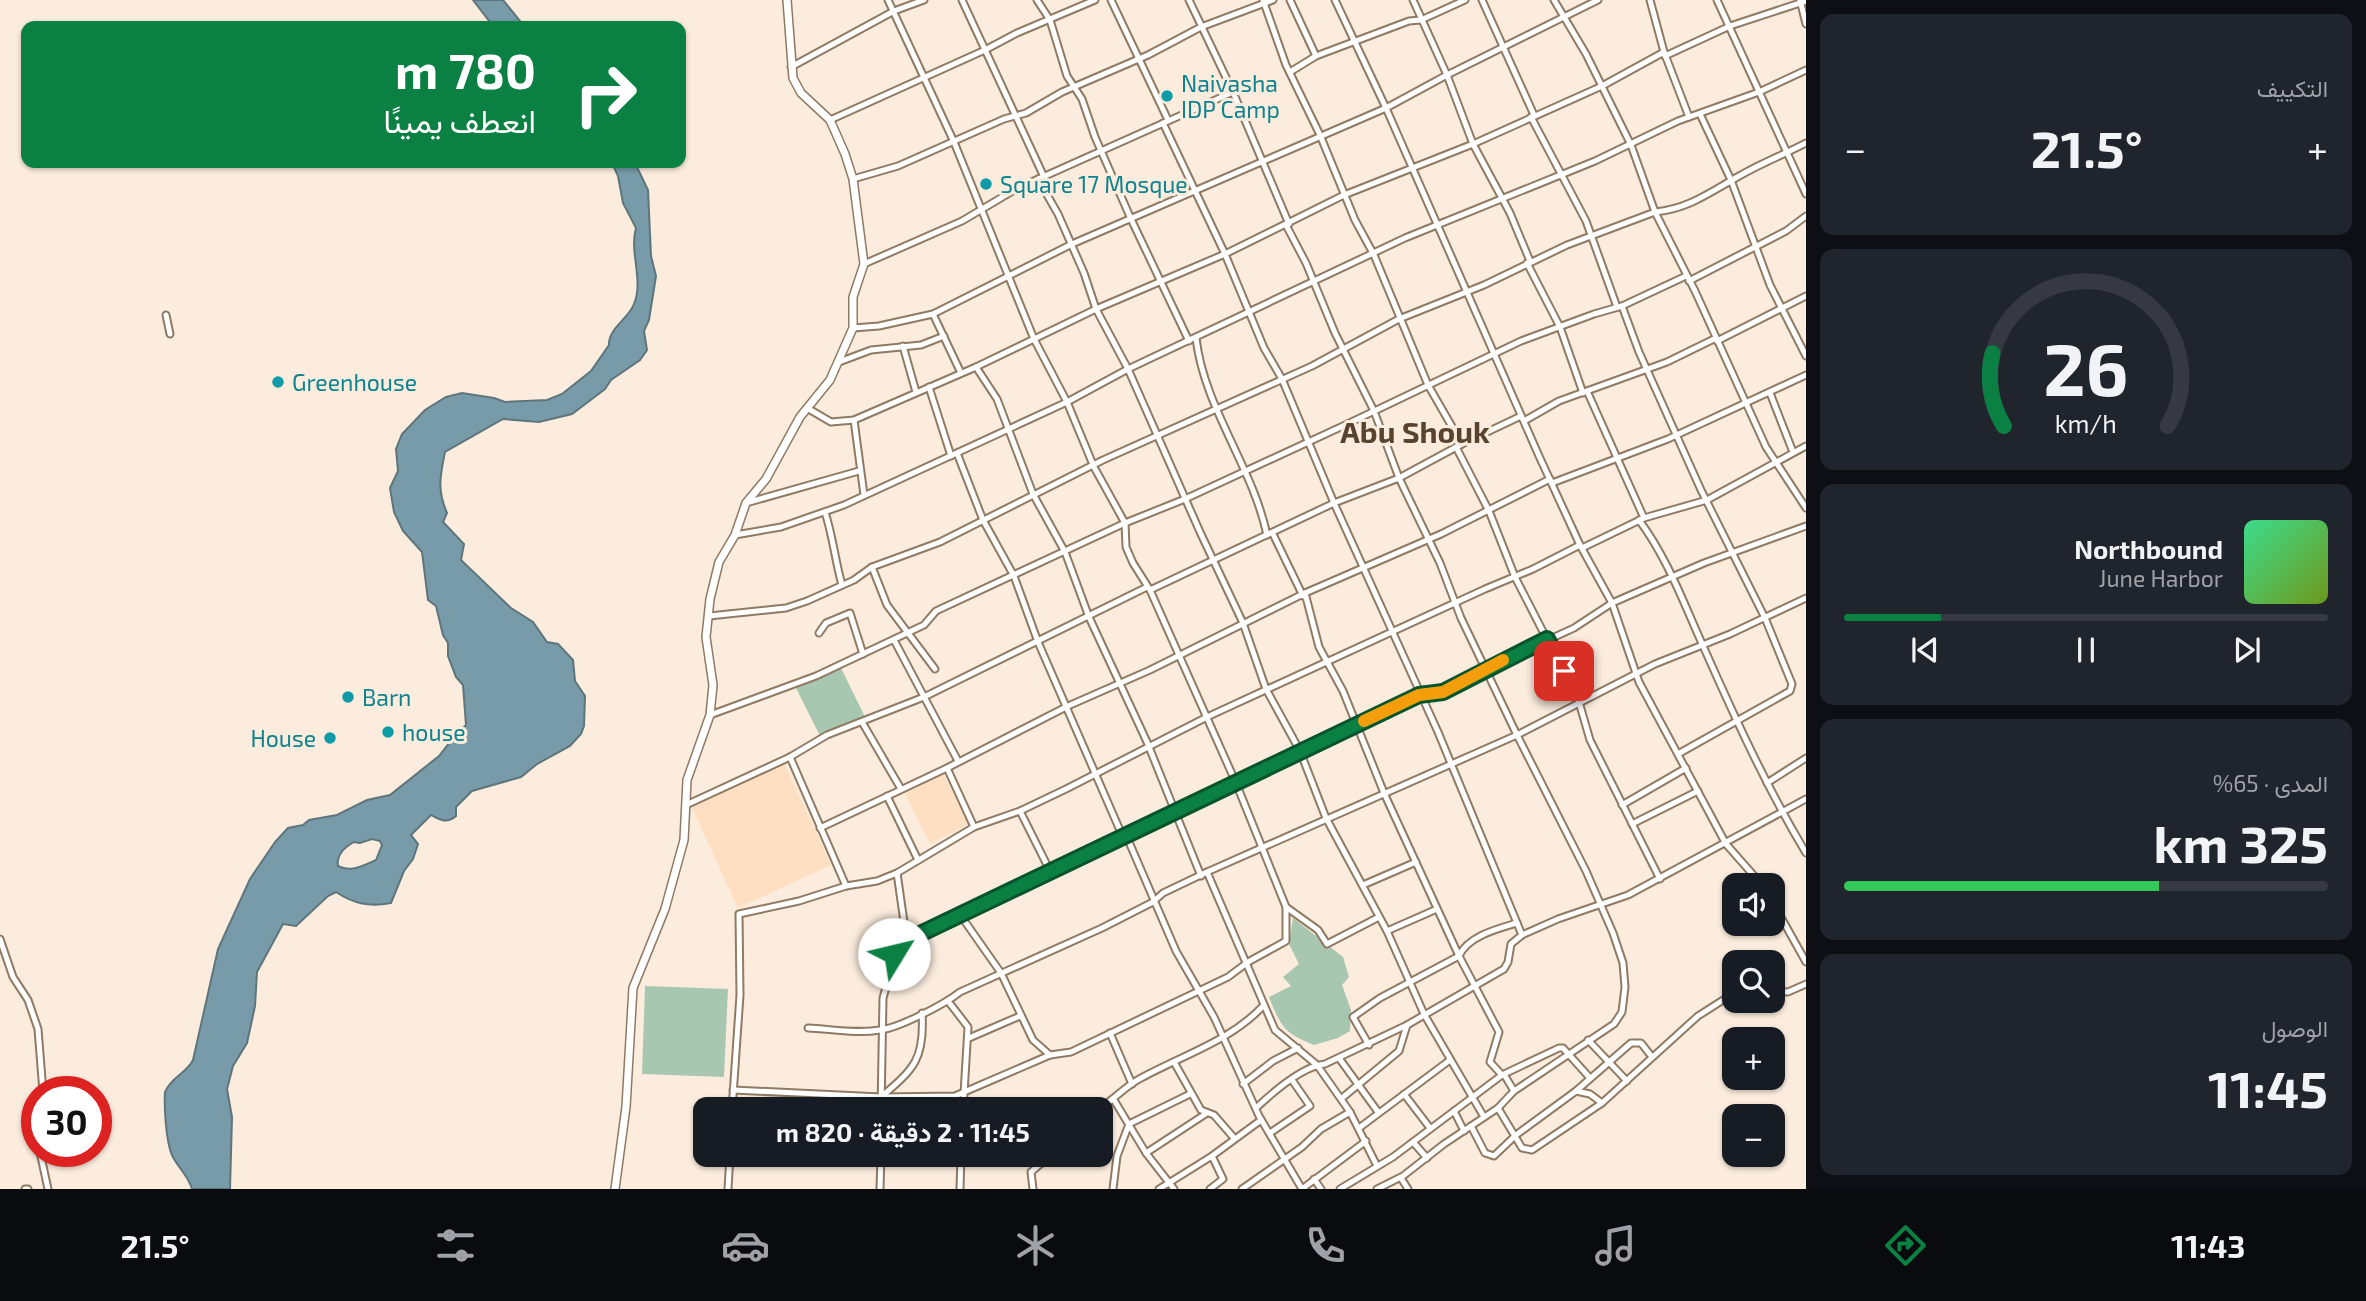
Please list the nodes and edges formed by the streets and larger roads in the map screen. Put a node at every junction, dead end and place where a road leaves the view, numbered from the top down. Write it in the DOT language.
graph roads {
  1 [pos="787,0"];
  2 [pos="888,0"];
  3 [pos="925,0"];
  4 [pos="962,0"];
  5 [pos="1037,0"];
  6 [pos="1095,0"];
  7 [pos="1111,0"];
  8 [pos="1189,0"];
  9 [pos="1273,0"];
  10 [pos="1290,0"];
  11 [pos="1335,0"];
  12 [pos="1413,0"];
  13 [pos="1465,0"];
  14 [pos="1482,0"];
  15 [pos="1554,0"];
  16 [pos="1598,0"];
  17 [pos="1650,0"];
  18 [pos="1717,0"];
  19 [pos="1263,1"];
  20 [pos="1803,1"];
  21 [pos="894,11"];
  22 [pos="1564,17"];
  23 [pos="1050,20"];
  24 [pos="1421,20"];
  25 [pos="1806,24"];
  26 [pos="1730,26"];
  27 [pos="1201,27"];
  28 [pos="1355,43"];
  29 [pos="1504,48"];
  30 [pos="985,50"];
  31 [pos="1665,54"];
  32 [pos="1316,56"];
  33 [pos="1138,58"];
  34 [pos="792,67"];
  35 [pos="1806,69"];
  36 [pos="1290,72"];
  37 [pos="1447,75"];
  38 [pos="923,78"];
  39 [pos="1602,86"];
  40 [pos="1076,88"];
  41 [pos="1233,92"];
  42 [pos="1759,92"];
  43 [pos="1386,108"];
  44 [pos="1700,114"];
  45 [pos="1533,116"];
  46 [pos="1015,117"];
  47 [pos="1689,117"];
  48 [pos="830,120"];
  49 [pos="1166,121"];
  50 [pos="1320,135"];
  51 [pos="954,142"];
  52 [pos="1806,143"];
  53 [pos="1473,144"];
  54 [pos="1631,145"];
  55 [pos="1102,152"];
  56 [pos="1787,153"];
  57 [pos="1262,163"];
  58 [pos="1412,169"];
  59 [pos="1562,175"];
  60 [pos="1041,178"];
  61 [pos="853,179"];
  62 [pos="1731,180"];
  63 [pos="1196,190"];
  64 [pos="1806,194"];
  65 [pos="1345,195"];
  66 [pos="1503,199"];
  67 [pos="979,210"];
  68 [pos="1655,212"];
  69 [pos="1806,216"];
  70 [pos="1131,219"];
  71 [pos="1287,225"];
  72 [pos="1436,225"];
  73 [pos="1591,236"];
  74 [pos="1072,244"];
  75 [pos="1756,246"];
  76 [pos="1225,254"];
  77 [pos="1374,255"];
  78 [pos="1528,262"];
  79 [pos="864,264"];
  80 [pos="1007,275"];
  81 [pos="1688,278"];
  82 [pos="1160,282"];
  83 [pos="1315,282"];
  84 [pos="1466,291"];
  85 [pos="1806,296"];
  86 [pos="1620,307"];
  87 [pos="1096,309"];
  88 [pos="1782,310"];
  89 [pos="1251,313"];
  90 [pos="933,314"];
  91 [pos="166,316"];
  92 [pos="1399,319"];
  93 [pos="1560,327"];
  94 [pos="853,328"];
  95 [pos="170,334"];
  96 [pos="944,337"];
  97 [pos="1196,338"];
  98 [pos="1034,339"];
  99 [pos="1717,340"];
  100 [pos="1189,341"];
  101 [pos="903,346"];
  102 [pos="1343,349"];
  103 [pos="1494,354"];
  104 [pos="1806,355"];
  105 [pos="838,362"];
  106 [pos="976,367"];
  107 [pos="1647,368"];
  108 [pos="1128,369"];
  109 [pos="961,373"];
  110 [pos="1806,376"];
  111 [pos="1282,379"];
  112 [pos="1428,385"];
  113 [pos="929,387"];
  114 [pos="916,391"];
  115 [pos="1585,392"];
  116 [pos="1770,393"];
  117 [pos="1067,402"];
  118 [pos="1746,404"];
  119 [pos="807,408"];
  120 [pos="1217,409"];
  121 [pos="1374,411"];
  122 [pos="1523,419"];
  123 [pos="854,420"];
  124 [pos="1007,428"];
  125 [pos="1678,434"];
  126 [pos="1157,435"];
  127 [pos="1308,440"];
  128 [pos="1459,445"];
  129 [pos="1806,446"];
  130 [pos="1793,452"];
  131 [pos="954,455"];
  132 [pos="1618,457"];
  133 [pos="1776,462"];
  134 [pos="1094,467"];
  135 [pos="1246,470"];
  136 [pos="859,471"];
  137 [pos="1399,478"];
  138 [pos="1551,481"];
  139 [pos="1033,494"];
  140 [pos="863,495"];
  141 [pos="1185,499"];
  142 [pos="1707,500"];
  143 [pos="747,503"];
  144 [pos="1334,503"];
  145 [pos="1806,508"];
  146 [pos="1489,511"];
  147 [pos="825,512"];
  148 [pos="1641,519"];
  149 [pos="983,520"];
  150 [pos="1125,523"];
  151 [pos="1806,526"];
  152 [pos="1270,534"];
  153 [pos="735,535"];
  154 [pos="1428,538"];
  155 [pos="1581,546"];
  156 [pos="1065,552"];
  157 [pos="1734,553"];
  158 [pos="1214,560"];
  159 [pos="872,567"];
  160 [pos="1364,569"];
  161 [pos="1014,576"];
  162 [pos="1673,576"];
  163 [pos="1515,577"];
  164 [pos="842,585"];
  165 [pos="1149,589"];
  166 [pos="1304,594"];
  167 [pos="1806,598"];
  168 [pos="1455,603"];
  169 [pos="1612,603"];
  170 [pos="709,615"];
  171 [pos="1089,617"];
  172 [pos="1765,618"];
  173 [pos="1243,623"];
  174 [pos="908,632"];
  175 [pos="1394,632"];
  176 [pos="819,633"];
  177 [pos="1547,639"];
  178 [pos="894,640"];
  179 [pos="1038,642"];
  180 [pos="1702,644"];
  181 [pos="1180,653"];
  182 [pos="863,654"];
  183 [pos="1327,662"];
  184 [pos="1487,668"];
  185 [pos="935,669"];
  186 [pos="1636,673"];
  187 [pos="1120,681"];
  188 [pos="1266,689"];
  189 [pos="1419,695"];
  190 [pos="924,697"];
  191 [pos="1579,702"];
  192 [pos="1068,706"];
  193 [pos="710,715"];
  194 [pos="1207,717"];
  195 [pos="862,722"];
  196 [pos="1737,722"];
  197 [pos="1357,724"];
  198 [pos="1517,735"];
  199 [pos="1148,748"];
  200 [pos="1300,751"];
  201 [pos="1678,754"];
  202 [pos="790,757"];
  203 [pos="1806,758"];
  204 [pos="958,761"];
  205 [pos="1450,764"];
  206 [pos="947,768"];
  207 [pos="1686,768"];
  208 [pos="1096,774"];
  209 [pos="1236,783"];
  210 [pos="1767,783"];
  211 [pos="901,789"];
  212 [pos="1698,791"];
  213 [pos="1384,793"];
  214 [pos="887,796"];
  215 [pos="1806,799"];
  216 [pos="1622,805"];
  217 [pos="684,806"];
  218 [pos="1020,811"];
  219 [pos="1174,811"];
  220 [pos="1782,813"];
  221 [pos="1326,818"];
  222 [pos="1632,824"];
  223 [pos="974,827"];
  224 [pos="820,828"];
  225 [pos="1124,835"];
  226 [pos="1727,844"];
  227 [pos="1262,848"];
  228 [pos="1806,853"];
  229 [pos="918,860"];
  230 [pos="1416,862"];
  231 [pos="1050,871"];
  232 [pos="1207,872"];
  233 [pos="897,873"];
  234 [pos="1752,873"];
  235 [pos="1201,876"];
  236 [pos="1660,879"];
  237 [pos="1363,885"];
  238 [pos="846,886"];
  239 [pos="1153,902"];
  240 [pos="1601,904"];
  241 [pos="1286,907"];
  242 [pos="1437,909"];
  243 [pos="961,916"];
  244 [pos="1379,917"];
  245 [pos="1517,923"];
  246 [pos="1785,925"];
  247 [pos="1387,931"];
  248 [pos="1522,935"];
  249 [pos="0,939"];
  250 [pos="897,945"];
  251 [pos="1459,956"];
  252 [pos="1248,962"];
  253 [pos="1806,962"];
  254 [pos="1000,972"];
  255 [pos="1409,982"];
  256 [pos="1806,984"];
  257 [pos="1474,986"];
  258 [pos="1199,990"];
  259 [pos="1785,992"];
  260 [pos="1722,1000"];
  261 [pos="948,1001"];
  262 [pos="1264,1005"];
  263 [pos="922,1013"];
  264 [pos="1424,1014"];
  265 [pos="1020,1016"];
  266 [pos="1407,1025"];
  267 [pos="808,1028"];
  268 [pos="881,1031"];
  269 [pos="1110,1033"];
  270 [pos="1223,1037"];
  271 [pos="969,1038"];
  272 [pos="1588,1040"];
  273 [pos="1369,1045"];
  274 [pos="1298,1048"];
  275 [pos="1050,1055"];
  276 [pos="1567,1056"];
  277 [pos="1652,1057"];
  278 [pos="1339,1058"];
  279 [pos="1450,1059"];
  280 [pos="1609,1061"];
  281 [pos="1174,1062"];
  282 [pos="1317,1065"];
  283 [pos="1504,1075"];
  284 [pos="42,1076"];
  285 [pos="1590,1078"];
  286 [pos="1292,1080"];
  287 [pos="1627,1081"];
  288 [pos="1132,1084"];
  289 [pos="1243,1084"];
  290 [pos="1360,1086"];
  291 [pos="733,1090"];
  292 [pos="1514,1091"];
  293 [pos="1576,1091"];
  294 [pos="963,1092"];
  295 [pos="1190,1094"];
  296 [pos="1404,1094"];
  297 [pos="1472,1096"];
  298 [pos="733,1097"];
  299 [pos="881,1097"];
  300 [pos="963,1097"];
  301 [pos="1342,1098"];
  302 [pos="1114,1100"];
  303 [pos="1602,1103"];
  304 [pos="1255,1108"];
  305 [pos="1498,1108"];
  306 [pos="1454,1111"];
  307 [pos="1350,1112"];
  308 [pos="1378,1112"];
  309 [pos="1207,1113"];
  310 [pos="1484,1117"];
  311 [pos="1261,1120"];
  312 [pos="1129,1124"];
  313 [pos="1471,1126"];
  314 [pos="1359,1128"];
  315 [pos="1430,1128"];
  316 [pos="1464,1131"];
  317 [pos="1270,1133"];
  318 [pos="1516,1135"];
  319 [pos="1234,1138"];
  320 [pos="1366,1141"];
  321 [pos="1413,1142"];
  322 [pos="1146,1153"];
  323 [pos="1212,1156"];
  324 [pos="1427,1158"];
  325 [pos="1285,1159"];
  326 [pos="1377,1166"];
  327 [pos="43,1167"];
  328 [pos="729,1167"];
  329 [pos="881,1167"];
  330 [pos="961,1167"];
  331 [pos="1037,1167"];
  332 [pos="1401,1178"];
  333 [pos="1314,1179"];
  334 [pos="1170,1182"];
  335 [pos="1222,1186"];
  336 [pos="48,1189"];
  337 [pos="615,1189"];
  338 [pos="728,1189"];
  339 [pos="880,1189"];
  340 [pos="960,1189"];
  341 [pos="1033,1189"];
  342 [pos="1113,1189"];
  343 [pos="1158,1189"];
  344 [pos="1174,1189"];
  345 [pos="1210,1189"];
  346 [pos="1242,1189"];
  347 [pos="1302,1189"];
  348 [pos="1321,1189"];
  349 [pos="1340,1189"];
  350 [pos="1377,1189"];
  351 [pos="1408,1189"];
  1 -- 34 [label="street"];
  2 -- 21 [label="street"];
  3 -- 21 [label="street"];
  4 -- 30 [label="street"];
  5 -- 23 [label="street"];
  6 -- 23 [label="street"];
  7 -- 33 [label="street"];
  8 -- 27 [label="street"];
  9 -- 19 [label="street"];
  10 -- 32 [label="street"];
  11 -- 28 [label="street"];
  12 -- 24 [label="street"];
  13 -- 24 [label="street"];
  14 -- 29 [label="street"];
  15 -- 22 [label="street"];
  16 -- 22 [label="street"];
  17 -- 31 [label="street"];
  18 -- 26 [label="street"];
  19 -- 27 [label="street"];
  19 -- 36 [label="street"];
  20 -- 25 [label="street"];
  20 -- 26 [label="street"];
  21 -- 34 [label="street"];
  21 -- 38 [label="street"];
  22 -- 29 [label="street"];
  22 -- 39 [label="street"];
  23 -- 30 [label="street"];
  23 -- 40 [label="street"];
  24 -- 28 [label="street"];
  24 -- 37 [label="street"];
  26 -- 31 [label="street"];
  26 -- 42 [label="street"];
  27 -- 33 [label="street"];
  27 -- 41 [label="street"];
  28 -- 32 [label="street"];
  28 -- 43 [label="street"];
  29 -- 37 [label="street"];
  29 -- 45 [label="street"];
  30 -- 38 [label="street"];
  30 -- 46 [label="street"];
  31 -- 39 [label="street"];
  31 -- 47 [label="street"];
  32 -- 36 [label="street"];
  33 -- 40 [label="street"];
  33 -- 49 [label="street"];
  34 -- 48 [label="street"];
  35 -- 42 [label="street"];
  36 -- 50 [label="street"];
  37 -- 43 [label="street"];
  37 -- 53 [label="street"];
  38 -- 48 [label="street"];
  38 -- 51 [label="street"];
  39 -- 45 [label="street"];
  39 -- 54 [label="street"];
  40 -- 46 [label="street"];
  40 -- 55 [label="street"];
  41 -- 49 [label="street"];
  41 -- 57 [label="street"];
  42 -- 44 [label="street"];
  42 -- 56 [label="street"];
  43 -- 50 [label="street"];
  43 -- 58 [label="street"];
  44 -- 47 [label="street"];
  44 -- 62 [label="street"];
  45 -- 53 [label="street"];
  45 -- 59 [label="street"];
  46 -- 51 [label="street"];
  46 -- 60 [label="street"];
  47 -- 54 [label="street"];
  48 -- 61 [label="street"];
  49 -- 55 [label="street"];
  49 -- 63 [label="street"];
  50 -- 57 [label="street"];
  50 -- 65 [label="street"];
  51 -- 61 [label="street"];
  51 -- 67 [label="street"];
  52 -- 56 [label="street"];
  53 -- 58 [label="street"];
  53 -- 66 [label="street"];
  54 -- 59 [label="street"];
  54 -- 68 [label="street"];
  55 -- 60 [label="street"];
  55 -- 70 [label="street"];
  56 -- 62 [label="street"];
  56 -- 64 [label="street"];
  57 -- 63 [label="street"];
  57 -- 71 [label="street"];
  58 -- 65 [label="street"];
  58 -- 72 [label="street"];
  59 -- 66 [label="street"];
  59 -- 73 [label="street"];
  60 -- 67 [label="street"];
  60 -- 74 [label="street"];
  61 -- 79 [label="street"];
  62 -- 68 [label="street"];
  62 -- 75 [label="street"];
  63 -- 70 [label="street"];
  63 -- 76 [label="street"];
  65 -- 71 [label="street"];
  65 -- 77 [label="street"];
  66 -- 72 [label="street"];
  66 -- 78 [label="street"];
  67 -- 79 [label="street"];
  67 -- 80 [label="street"];
  68 -- 73 [label="street"];
  68 -- 81 [label="street"];
  69 -- 75 [label="street"];
  70 -- 74 [label="street"];
  70 -- 82 [label="street"];
  71 -- 76 [label="street"];
  71 -- 83 [label="street"];
  72 -- 77 [label="street"];
  72 -- 84 [label="street"];
  73 -- 78 [label="street"];
  73 -- 86 [label="street"];
  74 -- 80 [label="street"];
  74 -- 87 [label="street"];
  75 -- 81 [label="street"];
  75 -- 88 [label="street"];
  76 -- 82 [label="street"];
  76 -- 89 [label="street"];
  77 -- 83 [label="street"];
  77 -- 92 [label="street"];
  78 -- 84 [label="street"];
  78 -- 93 [label="street"];
  79 -- 94 [label="street"];
  80 -- 90 [label="street"];
  80 -- 98 [label="street"];
  81 -- 86 [label="street"];
  81 -- 99 [label="street"];
  82 -- 87 [label="street"];
  82 -- 100 [label="street"];
  83 -- 89 [label="street"];
  83 -- 102 [label="street"];
  84 -- 92 [label="street"];
  84 -- 103 [label="street"];
  85 -- 88 [label="street"];
  86 -- 93 [label="street"];
  86 -- 107 [label="street"];
  87 -- 98 [label="street"];
  87 -- 108 [label="street"];
  88 -- 99 [label="street"];
  88 -- 104 [label="street"];
  89 -- 97 [label="street"];
  89 -- 111 [label="street"];
  90 -- 94 [label="street"];
  90 -- 96 [label="street"];
  91 -- 95 [label="street"];
  92 -- 102 [label="street"];
  92 -- 112 [label="street"];
  93 -- 103 [label="street"];
  93 -- 115 [label="street"];
  94 -- 105 [label="street"];
  96 -- 101 [label="street"];
  96 -- 109 [label="street"];
  97 -- 100 [label="street"];
  97 -- 120 [label="street"];
  98 -- 106 [label="street"];
  98 -- 117 [label="street"];
  99 -- 107 [label="street"];
  99 -- 118 [label="street"];
  100 -- 108 [label="street"];
  101 -- 105 [label="street"];
  101 -- 114 [label="street"];
  102 -- 111 [label="street"];
  102 -- 121 [label="street"];
  103 -- 112 [label="street"];
  103 -- 122 [label="street"];
  105 -- 119 [label="street"];
  106 -- 109 [label="street"];
  106 -- 124 [label="street"];
  107 -- 115 [label="street"];
  107 -- 125 [label="street"];
  108 -- 117 [label="street"];
  108 -- 126 [label="street"];
  109 -- 113 [label="street"];
  110 -- 116 [label="street"];
  111 -- 120 [label="street"];
  111 -- 127 [label="street"];
  112 -- 121 [label="street"];
  112 -- 128 [label="street"];
  113 -- 114 [label="street"];
  113 -- 131 [label="street"];
  114 -- 123 [label="street"];
  115 -- 122 [label="street"];
  115 -- 132 [label="street"];
  116 -- 118 [label="street"];
  116 -- 130 [label="street"];
  117 -- 124 [label="street"];
  117 -- 134 [label="street"];
  118 -- 125 [label="street"];
  118 -- 133 [label="street"];
  119 -- 123 [label="street"];
  119 -- 143 [label="street"];
  120 -- 126 [label="street"];
  120 -- 135 [label="street"];
  121 -- 127 [label="street"];
  121 -- 137 [label="street"];
  122 -- 128 [label="street"];
  122 -- 138 [label="street"];
  123 -- 136 [label="street"];
  124 -- 131 [label="street"];
  124 -- 139 [label="street"];
  125 -- 132 [label="street"];
  125 -- 142 [label="street"];
  126 -- 134 [label="street"];
  126 -- 141 [label="street"];
  127 -- 135 [label="street"];
  127 -- 144 [label="street"];
  128 -- 137 [label="street"];
  128 -- 146 [label="street"];
  129 -- 130 [label="street"];
  130 -- 133 [label="street"];
  131 -- 140 [label="street"];
  131 -- 149 [label="street"];
  132 -- 138 [label="street"];
  132 -- 148 [label="street"];
  133 -- 142 [label="street"];
  133 -- 145 [label="street"];
  134 -- 139 [label="street"];
  134 -- 150 [label="street"];
  135 -- 141 [label="street"];
  135 -- 152 [label="street"];
  136 -- 140 [label="street"];
  136 -- 143 [label="street"];
  137 -- 144 [label="street"];
  137 -- 154 [label="street"];
  138 -- 146 [label="street"];
  138 -- 155 [label="street"];
  139 -- 149 [label="street"];
  139 -- 156 [label="street"];
  140 -- 147 [label="street"];
  141 -- 150 [label="street"];
  141 -- 158 [label="street"];
  142 -- 148 [label="street"];
  142 -- 157 [label="street"];
  143 -- 153 [label="street"];
  144 -- 152 [label="street"];
  144 -- 160 [label="street"];
  146 -- 154 [label="street"];
  146 -- 163 [label="street"];
  147 -- 153 [label="street"];
  147 -- 164 [label="street"];
  148 -- 155 [label="street"];
  148 -- 162 [label="street"];
  149 -- 159 [label="street"];
  149 -- 161 [label="street"];
  150 -- 156 [label="street"];
  150 -- 165 [label="street"];
  151 -- 157 [label="street"];
  152 -- 158 [label="street"];
  152 -- 166 [label="street"];
  153 -- 170 [label="street"];
  154 -- 160 [label="street"];
  154 -- 168 [label="street"];
  155 -- 163 [label="street"];
  155 -- 169 [label="street"];
  156 -- 161 [label="street"];
  156 -- 171 [label="street"];
  157 -- 162 [label="street"];
  157 -- 172 [label="street"];
  158 -- 165 [label="street"];
  158 -- 173 [label="street"];
  159 -- 164 [label="street"];
  159 -- 174 [label="street"];
  160 -- 166 [label="street"];
  160 -- 175 [label="street"];
  161 -- 174 [label="street"];
  161 -- 179 [label="street"];
  162 -- 169 [label="street"];
  162 -- 180 [label="street"];
  163 -- 168 [label="street"];
  163 -- 177 [label="street"];
  164 -- 170 [label="street"];
  165 -- 171 [label="street"];
  165 -- 181 [label="street"];
  166 -- 173 [label="street"];
  166 -- 183 [label="street"];
  167 -- 172 [label="street"];
  168 -- 175 [label="street"];
  168 -- 184 [label="street"];
  169 -- 177 [label="street"];
  169 -- 186 [label="street"];
  170 -- 193 [label="street"];
  171 -- 179 [label="street"];
  171 -- 187 [label="street"];
  172 -- 180 [label="street"];
  172 -- 196 [label="street"];
  173 -- 181 [label="street"];
  173 -- 188 [label="street"];
  174 -- 178 [label="street"];
  174 -- 185 [label="street"];
  175 -- 183 [label="street"];
  175 -- 189 [label="street"];
  176 -- 182 [label="street"];
  177 -- 184 [label="street"];
  177 -- 191 [label="street"];
  178 -- 182 [label="street"];
  178 -- 190 [label="street"];
  179 -- 190 [label="street"];
  179 -- 192 [label="street"];
  180 -- 186 [label="street"];
  180 -- 196 [label="street"];
  181 -- 187 [label="street"];
  181 -- 194 [label="street"];
  182 -- 193 [label="street"];
  183 -- 188 [label="street"];
  183 -- 197 [label="street"];
  184 -- 189 [label="street"];
  184 -- 198 [label="street"];
  186 -- 191 [label="street"];
  186 -- 201 [label="street"];
  187 -- 192 [label="street"];
  187 -- 199 [label="street"];
  188 -- 194 [label="street"];
  188 -- 200 [label="street"];
  189 -- 197 [label="street"];
  189 -- 205 [label="street"];
  190 -- 195 [label="street"];
  190 -- 204 [label="street"];
  191 -- 198 [label="street"];
  191 -- 216 [label="street"];
  192 -- 204 [label="street"];
  192 -- 208 [label="street"];
  193 -- 217 [label="street"];
  194 -- 199 [label="street"];
  194 -- 209 [label="street"];
  195 -- 202 [label="street"];
  195 -- 211 [label="street"];
  196 -- 201 [label="street"];
  196 -- 210 [label="street"];
  197 -- 200 [label="street"];
  197 -- 213 [label="street"];
  198 -- 205 [label="street"];
  198 -- 240 [label="street"];
  199 -- 208 [label="street"];
  199 -- 219 [label="street"];
  200 -- 209 [label="street"];
  200 -- 221 [label="street"];
  201 -- 207 [label="street"];
  202 -- 217 [label="street"];
  202 -- 224 [label="street"];
  203 -- 210 [label="street"];
  204 -- 206 [label="street"];
  205 -- 213 [label="street"];
  205 -- 245 [label="street"];
  206 -- 211 [label="street"];
  206 -- 223 [label="street"];
  207 -- 212 [label="street"];
  207 -- 216 [label="street"];
  208 -- 218 [label="street"];
  208 -- 225 [label="street"];
  209 -- 219 [label="street"];
  209 -- 227 [label="street"];
  210 -- 220 [label="street"];
  211 -- 214 [label="street"];
  212 -- 222 [label="street"];
  212 -- 226 [label="street"];
  213 -- 221 [label="street"];
  213 -- 230 [label="street"];
  214 -- 224 [label="street"];
  214 -- 229 [label="street"];
  215 -- 220 [label="street"];
  216 -- 222 [label="street"];
  217 -- 337 [label="street"];
  218 -- 223 [label="street"];
  218 -- 231 [label="street"];
  219 -- 225 [label="street"];
  219 -- 235 [label="street"];
  220 -- 226 [label="street"];
  220 -- 228 [label="street"];
  221 -- 227 [label="street"];
  221 -- 237 [label="street"];
  222 -- 236 [label="street"];
  223 -- 229 [label="street"];
  224 -- 238 [label="street"];
  225 -- 231 [label="street"];
  225 -- 239 [label="street"];
  226 -- 234 [label="street"];
  226 -- 236 [label="street"];
  227 -- 232 [label="street"];
  227 -- 241 [label="street"];
  229 -- 233 [label="street"];
  230 -- 237 [label="street"];
  230 -- 242 [label="street"];
  231 -- 243 [label="street"];
  232 -- 235 [label="street"];
  232 -- 252 [label="street"];
  233 -- 238 [label="street"];
  233 -- 250 [label="street"];
  235 -- 239 [label="street"];
  236 -- 240 [label="street"];
  237 -- 244 [label="street"];
  238 -- 291 [label="street"];
  239 -- 254 [label="street"];
  239 -- 258 [label="street"];
  240 -- 248 [label="street"];
  240 -- 272 [label="street"];
  241 -- 244 [label="street"];
  241 -- 252 [label="street"];
  242 -- 247 [label="street"];
  242 -- 251 [label="street"];
  243 -- 250 [label="street"];
  243 -- 254 [label="street"];
  244 -- 247 [label="street"];
  245 -- 248 [label="street"];
  245 -- 251 [label="street"];
  246 -- 253 [label="street"];
  247 -- 255 [label="street"];
  248 -- 257 [label="street"];
  249 -- 284 [label="street"];
  250 -- 268 [label="street"];
  251 -- 255 [label="street"];
  251 -- 257 [label="street"];
  252 -- 258 [label="street"];
  252 -- 262 [label="street"];
  254 -- 261 [label="street"];
  254 -- 265 [label="street"];
  255 -- 264 [label="street"];
  255 -- 273 [label="street"];
  256 -- 259 [label="street"];
  257 -- 264 [label="street"];
  257 -- 283 [label="street"];
  258 -- 269 [label="street"];
  258 -- 270 [label="street"];
  260 -- 277 [label="street"];
  261 -- 263 [label="street"];
  261 -- 271 [label="street"];
  262 -- 270 [label="street"];
  262 -- 274 [label="street"];
  263 -- 268 [label="street"];
  263 -- 299 [label="street"];
  264 -- 266 [label="street"];
  264 -- 279 [label="street"];
  265 -- 271 [label="street"];
  265 -- 275 [label="street"];
  266 -- 273 [label="street"];
  266 -- 290 [label="street"];
  267 -- 268 [label="street"];
  268 -- 299 [label="street"];
  269 -- 275 [label="street"];
  269 -- 288 [label="street"];
  270 -- 281 [label="street"];
  270 -- 289 [label="street"];
  271 -- 294 [label="street"];
  272 -- 276 [label="street"];
  272 -- 280 [label="street"];
  273 -- 278 [label="street"];
  274 -- 282 [label="street"];
  274 -- 289 [label="street"];
  275 -- 294 [label="street"];
  276 -- 283 [label="street"];
  276 -- 285 [label="street"];
  276 -- 292 [label="street"];
  277 -- 280 [label="street"];
  277 -- 287 [label="street"];
  278 -- 282 [label="street"];
  278 -- 290 [label="street"];
  279 -- 296 [label="street"];
  279 -- 297 [label="street"];
  280 -- 285 [label="street"];
  280 -- 287 [label="street"];
  281 -- 288 [label="street"];
  281 -- 295 [label="street"];
  282 -- 286 [label="street"];
  282 -- 301 [label="street"];
  283 -- 292 [label="street"];
  283 -- 297 [label="street"];
  285 -- 293 [label="street"];
  286 -- 304 [label="street"];
  286 -- 317 [label="street"];
  287 -- 303 [label="street"];
  288 -- 302 [label="street"];
  289 -- 304 [label="street"];
  290 -- 301 [label="street"];
  290 -- 308 [label="street"];
  291 -- 298 [label="street"];
  291 -- 299 [label="street"];
  292 -- 305 [label="street"];
  293 -- 303 [label="street"];
  293 -- 318 [label="street"];
  294 -- 299 [label="street"];
  294 -- 300 [label="street"];
  295 -- 309 [label="street"];
  295 -- 312 [label="street"];
  296 -- 308 [label="street"];
  296 -- 315 [label="street"];
  297 -- 306 [label="street"];
  297 -- 310 [label="street"];
  301 -- 307 [label="street"];
  302 -- 312 [label="street"];
  303 -- 318 [label="street"];
  304 -- 311 [label="street"];
  305 -- 310 [label="street"];
  305 -- 318 [label="street"];
  306 -- 315 [label="street"];
  306 -- 316 [label="street"];
  307 -- 314 [label="street"];
  307 -- 325 [label="street"];
  308 -- 314 [label="street"];
  309 -- 319 [label="street"];
  309 -- 322 [label="street"];
  310 -- 313 [label="street"];
  311 -- 317 [label="street"];
  311 -- 319 [label="street"];
  312 -- 322 [label="street"];
  312 -- 342 [label="street"];
  313 -- 316 [label="street"];
  313 -- 318 [label="street"];
  314 -- 320 [label="street"];
  315 -- 321 [label="street"];
  316 -- 324 [label="street"];
  317 -- 325 [label="street"];
  319 -- 323 [label="street"];
  320 -- 326 [label="street"];
  320 -- 333 [label="street"];
  321 -- 324 [label="street"];
  321 -- 326 [label="street"];
  322 -- 334 [label="street"];
  323 -- 334 [label="street"];
  323 -- 335 [label="street"];
  324 -- 332 [label="street"];
  325 -- 346 [label="street"];
  325 -- 347 [label="street"];
  326 -- 349 [label="street"];
  327 -- 336 [label="street"];
  328 -- 338 [label="street"];
  329 -- 339 [label="street"];
  330 -- 340 [label="street"];
  331 -- 341 [label="street"];
  332 -- 350 [label="street"];
  332 -- 351 [label="street"];
  333 -- 347 [label="street"];
  333 -- 348 [label="street"];
  334 -- 343 [label="street"];
  334 -- 344 [label="street"];
  335 -- 345 [label="street"];
}
